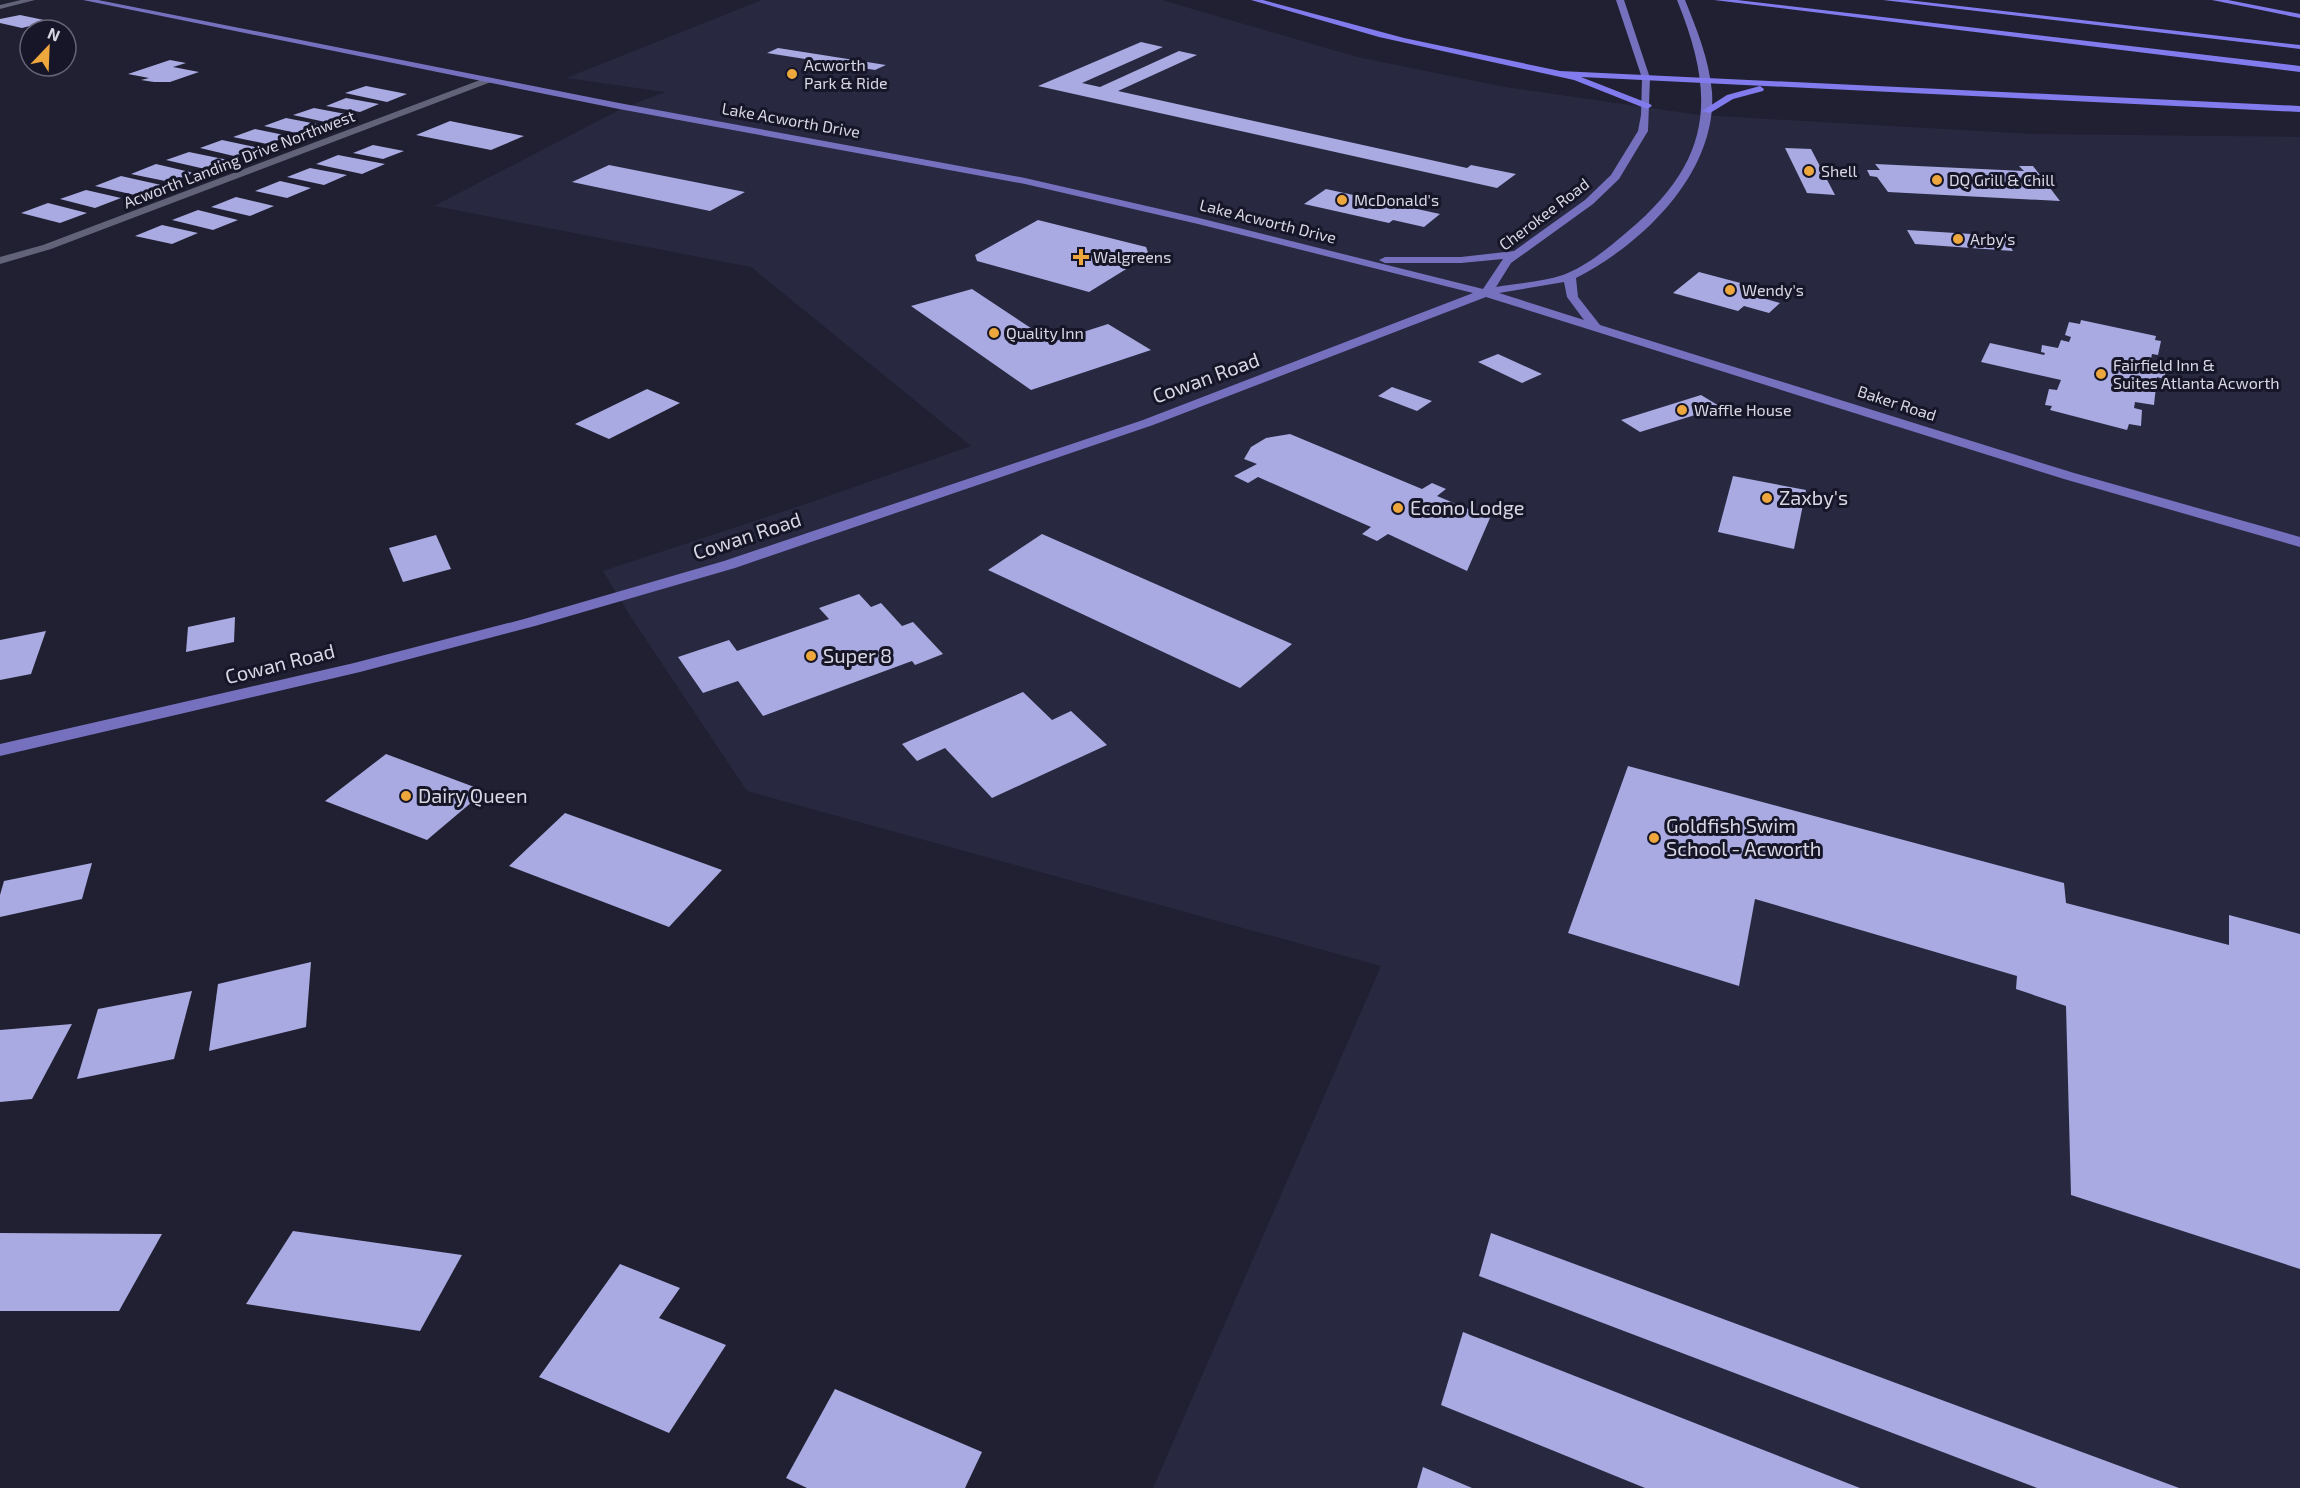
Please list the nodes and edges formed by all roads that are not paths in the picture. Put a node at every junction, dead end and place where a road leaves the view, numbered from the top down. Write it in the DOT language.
graph roads {
  1 [pos="31,0"];
  2 [pos="87,0"];
  3 [pos="1255,0"];
  4 [pos="1620,0"];
  5 [pos="1681,0"];
  6 [pos="1718,0"];
  7 [pos="1887,0"];
  8 [pos="2216,0"];
  9 [pos="0,7"];
  10 [pos="2300,16"];
  11 [pos="2300,47"];
  12 [pos="2300,69"];
  13 [pos="1563,73"];
  14 [pos="1646,78"];
  15 [pos="488,80"];
  16 [pos="1707,81"];
  17 [pos="1785,86"];
  18 [pos="1647,106"];
  19 [pos="2300,109"];
  20 [pos="1707,111"];
  21 [pos="1517,254"];
  22 [pos="1350,259"];
  23 [pos="0,261"];
  24 [pos="1570,276"];
  25 [pos="1486,293"];
  26 [pos="1598,327"];
  27 [pos="2300,542"];
  28 [pos="0,750"];
  1 -- 9 [label="street"];
  2 -- 15 [label="main road, Lake Acworth Drive"];
  3 -- 13 [label="highway"];
  4 -- 14 [label="main road, Cherokee Road"];
  5 -- 16 [label="main road"];
  6 -- 12 [label="highway"];
  7 -- 11 [label="highway"];
  8 -- 10 [label="highway"];
  13 -- 14 [label="highway"];
  13 -- 18 [label="highway"];
  14 -- 16 [label="highway"];
  14 -- 18 [label="main road, Cherokee Road"];
  15 -- 22 [label="main road, Lake Acworth Drive"];
  15 -- 23 [label="street, Acworth Landing Drive Northwest"];
  16 -- 17 [label="highway"];
  16 -- 20 [label="main road"];
  17 -- 19 [label="highway"];
  17 -- 20 [label="highway"];
  18 -- 21 [label="main road, Cherokee Road"];
  20 -- 24 [label="main road"];
  21 -- 22 [label="main road"];
  21 -- 25 [label="main road, Cherokee Road"];
  22 -- 25 [label="main road, Lake Acworth Drive"];
  24 -- 25 [label="main road"];
  24 -- 26 [label="main road"];
  25 -- 26 [label="main road, Baker Road"];
  25 -- 28 [label="main road, Cowan Road"];
  26 -- 27 [label="main road, Baker Road"];
}
